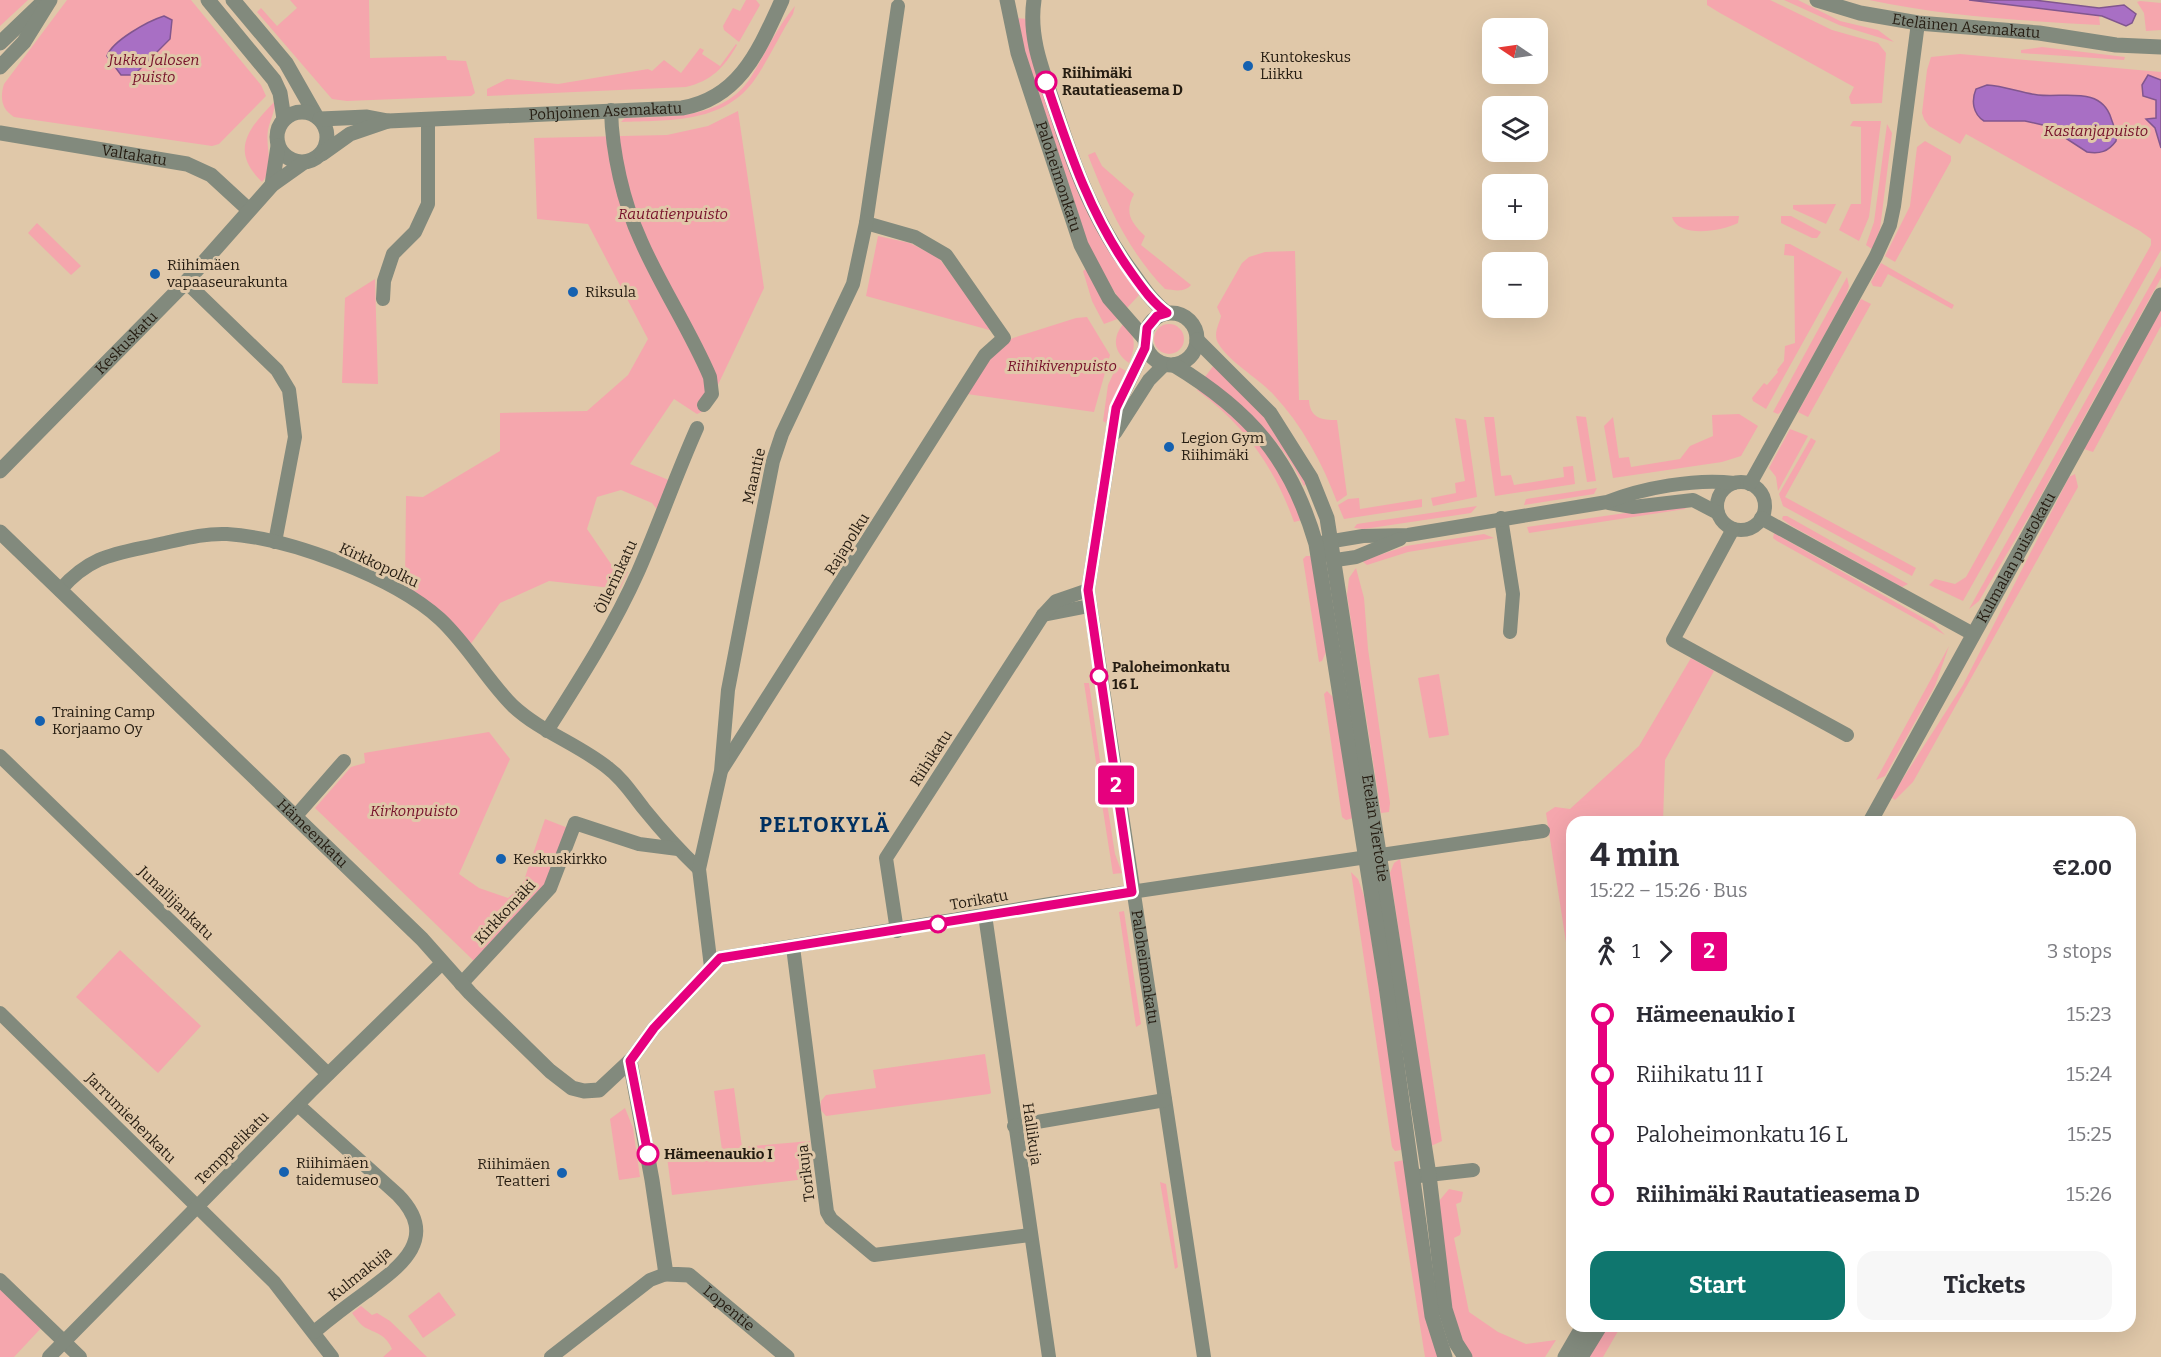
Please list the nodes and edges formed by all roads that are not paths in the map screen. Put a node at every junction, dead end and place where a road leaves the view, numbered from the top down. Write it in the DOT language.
graph roads {
  1 [pos="48,0"];
  2 [pos="208,0"];
  3 [pos="233,0"];
  4 [pos="791,0"];
  5 [pos="1007,0"];
  6 [pos="1034,0"];
  7 [pos="1817,0"];
  8 [pos="779,6"];
  9 [pos="898,6"];
  10 [pos="1918,23"];
  11 [pos="0,42"];
  12 [pos="2116,45"];
  13 [pos="2161,46"];
  14 [pos="2161,57"];
  15 [pos="0,67"];
  16 [pos="611,110"];
  17 [pos="317,116"];
  18 [pos="284,119"];
  19 [pos="428,119"];
  20 [pos="388,121"];
  21 [pos="2,131"];
  22 [pos="278,146"];
  23 [pos="322,154"];
  24 [pos="303,163"];
  25 [pos="272,185"];
  26 [pos="249,210"];
  27 [pos="866,223"];
  28 [pos="186,282"];
  29 [pos="2161,295"];
  30 [pos="383,299"];
  31 [pos="1167,313"];
  32 [pos="1197,340"];
  33 [pos="1145,343"];
  34 [pos="1169,365"];
  35 [pos="704,405"];
  36 [pos="697,428"];
  37 [pos="1113,435"];
  38 [pos="0,471"];
  39 [pos="1734,483"];
  40 [pos="1750,484"];
  41 [pos="1607,502"];
  42 [pos="1718,513"];
  43 [pos="1501,518"];
  44 [pos="1761,518"];
  45 [pos="1733,529"];
  46 [pos="0,532"];
  47 [pos="1408,535"];
  48 [pos="1332,541"];
  49 [pos="275,542"];
  50 [pos="1316,544"];
  51 [pos="1336,560"];
  52 [pos="60,590"];
  53 [pos="1088,590"];
  54 [pos="1089,606"];
  55 [pos="1043,615"];
  56 [pos="1510,632"];
  57 [pos="1973,634"];
  58 [pos="547,731"];
  59 [pos="1846,735"];
  60 [pos="0,756"];
  61 [pos="344,762"];
  62 [pos="720,771"];
  63 [pos="1873,816"];
  64 [pos="295,817"];
  65 [pos="1544,831"];
  66 [pos="678,849"];
  67 [pos="1372,856"];
  68 [pos="699,869"];
  69 [pos="1132,892"];
  70 [pos="986,915"];
  71 [pos="897,931"];
  72 [pos="793,947"];
  73 [pos="441,964"];
  74 [pos="711,967"];
  75 [pos="461,984"];
  76 [pos="0,1013"];
  77 [pos="630,1061"];
  78 [pos="328,1074"];
  79 [pos="1165,1100"];
  80 [pos="298,1105"];
  81 [pos="1014,1126"];
  82 [pos="1473,1170"];
  83 [pos="1421,1176"];
  84 [pos="197,1207"];
  85 [pos="1030,1235"];
  86 [pos="666,1274"];
  87 [pos="0,1280"];
  88 [pos="314,1332"];
  89 [pos="1579,1332"];
  90 [pos="1596,1332"];
  91 [pos="64,1342"];
  92 [pos="553,1356"];
  93 [pos="49,1357"];
  94 [pos="80,1357"];
  95 [pos="332,1357"];
  96 [pos="787,1357"];
  97 [pos="1049,1357"];
  98 [pos="1204,1357"];
  99 [pos="1445,1357"];
  100 [pos="1465,1357"];
  101 [pos="1564,1357"];
  102 [pos="1581,1357"];
  1 -- 11 [label="street"];
  1 -- 15 [label="street"];
  2 -- 18 [label="street"];
  3 -- 17 [label="street"];
  4 -- 8 [label="street"];
  5 -- 33 [label="street, Paloheimonkatu"];
  6 -- 31 [label="street, Paloheimonkatu"];
  7 -- 10 [label="street, Eteläinen Asemakatu"];
  8 -- 16 [label="street, Pohjoinen Asemakatu"];
  9 -- 27 [label="street, Maantie"];
  10 -- 12 [label="street, Eteläinen Asemakatu"];
  10 -- 40 [label="street"];
  12 -- 13 [label="street, Eteläinen Asemakatu"];
  12 -- 14 [label="street, Eteläinen Asemakatu"];
  16 -- 19 [label="street, Pohjoinen Asemakatu"];
  16 -- 35 [label="street"];
  17 -- 18 [label="street"];
  17 -- 20 [label="street, Pohjoinen Asemakatu"];
  17 -- 23 [label="street"];
  18 -- 22 [label="street"];
  19 -- 20 [label="street, Pohjoinen Asemakatu"];
  19 -- 30 [label="street"];
  20 -- 23 [label="street, Pohjoinen Asemakatu"];
  21 -- 26 [label="street, Valtakatu"];
  22 -- 24 [label="street"];
  22 -- 25 [label="street"];
  23 -- 24 [label="street"];
  24 -- 25 [label="street, Keskuskatu"];
  25 -- 26 [label="street, Keskuskatu"];
  26 -- 28 [label="street, Keskuskatu"];
  27 -- 62 [label="street, Maantie"];
  27 -- 62 [label="street, Rajapolku"];
  28 -- 38 [label="street, Keskuskatu"];
  28 -- 49 [label="street"];
  29 -- 57 [label="street, Kulmalan puistokatu"];
  31 -- 32 [label="street"];
  31 -- 33 [label="street"];
  32 -- 34 [label="street"];
  32 -- 48 [label="street, Etelän Viertotie"];
  33 -- 34 [label="street"];
  33 -- 37 [label="street, Paloheimonkatu"];
  34 -- 37 [label="street, Paloheimonkatu"];
  34 -- 50 [label="street, Etelän Viertotie"];
  36 -- 58 [label="street, Öllerinkatu"];
  37 -- 53 [label="street, Paloheimonkatu"];
  39 -- 40 [label="street"];
  39 -- 41 [label="street"];
  39 -- 42 [label="street"];
  40 -- 44 [label="street"];
  41 -- 42 [label="street"];
  41 -- 43 [label="street"];
  42 -- 45 [label="street"];
  43 -- 47 [label="street"];
  43 -- 56 [label="street"];
  44 -- 45 [label="street"];
  44 -- 57 [label="street"];
  45 -- 59 [label="street"];
  46 -- 52 [label="street, Hämeenkatu"];
  47 -- 48 [label="street"];
  47 -- 51 [label="street"];
  48 -- 50 [label="street"];
  48 -- 51 [label="street, Etelän Viertotie"];
  49 -- 52 [label="street, Kirkkopolku"];
  49 -- 58 [label="street, Kirkkopolku"];
  50 -- 51 [label="street"];
  50 -- 67 [label="street, Etelän Viertotie"];
  51 -- 67 [label="street, Etelän Viertotie"];
  52 -- 64 [label="street, Hämeenkatu"];
  53 -- 54 [label="street, Paloheimonkatu"];
  53 -- 55 [label="street, Riihikatu"];
  54 -- 55 [label="street"];
  54 -- 69 [label="street, Paloheimonkatu"];
  55 -- 71 [label="street, Riihikatu"];
  57 -- 63 [label="street, Kulmalan puistokatu"];
  58 -- 66 [label="street, Kirkkopolku"];
  60 -- 78 [label="street, Junailijankatu"];
  61 -- 64 [label="street"];
  62 -- 68 [label="street, Maantie"];
  64 -- 73 [label="street, Hämeenkatu"];
  65 -- 67 [label="street, Torikatu"];
  66 -- 68 [label="street, Kirkkopolku"];
  66 -- 75 [label="street, Kirkkomäki"];
  67 -- 69 [label="street, Torikatu"];
  67 -- 83 [label="street, Etelän Viertotie"];
  68 -- 74 [label="street, Maantie"];
  69 -- 70 [label="street, Torikatu"];
  69 -- 79 [label="street, Paloheimonkatu"];
  70 -- 71 [label="street, Torikatu"];
  70 -- 81 [label="street, Hallikuja"];
  71 -- 72 [label="street, Torikatu"];
  72 -- 74 [label="street, Torikatu"];
  72 -- 85 [label="street, Torikuja"];
  73 -- 75 [label="street, Hämeenkatu"];
  73 -- 78 [label="street, Temppelikatu"];
  74 -- 77 [label="street, Torikatu"];
  75 -- 77 [label="street, Hämeenkatu"];
  76 -- 84 [label="street, Jarrumiehenkatu"];
  77 -- 86 [label="street"];
  78 -- 80 [label="street, Temppelikatu"];
  79 -- 81 [label="street"];
  79 -- 98 [label="street, Paloheimonkatu"];
  80 -- 84 [label="street, Temppelikatu"];
  80 -- 88 [label="street, Kulmakuja"];
  81 -- 85 [label="street, Hallikuja"];
  82 -- 83 [label="street"];
  83 -- 99 [label="street, Etelän Viertotie"];
  83 -- 100 [label="street, Etelän Viertotie"];
  84 -- 88 [label="street, Jarrumiehenkatu"];
  84 -- 91 [label="street, Temppelikatu"];
  85 -- 97 [label="street, Hallikuja"];
  86 -- 92 [label="street"];
  86 -- 96 [label="street, Lopentie"];
  87 -- 91 [label="street"];
  88 -- 95 [label="street, Jarrumiehenkatu"];
  89 -- 101 [label="street"];
  90 -- 102 [label="street"];
  91 -- 93 [label="street, Temppelikatu"];
  91 -- 94 [label="street"];
}
